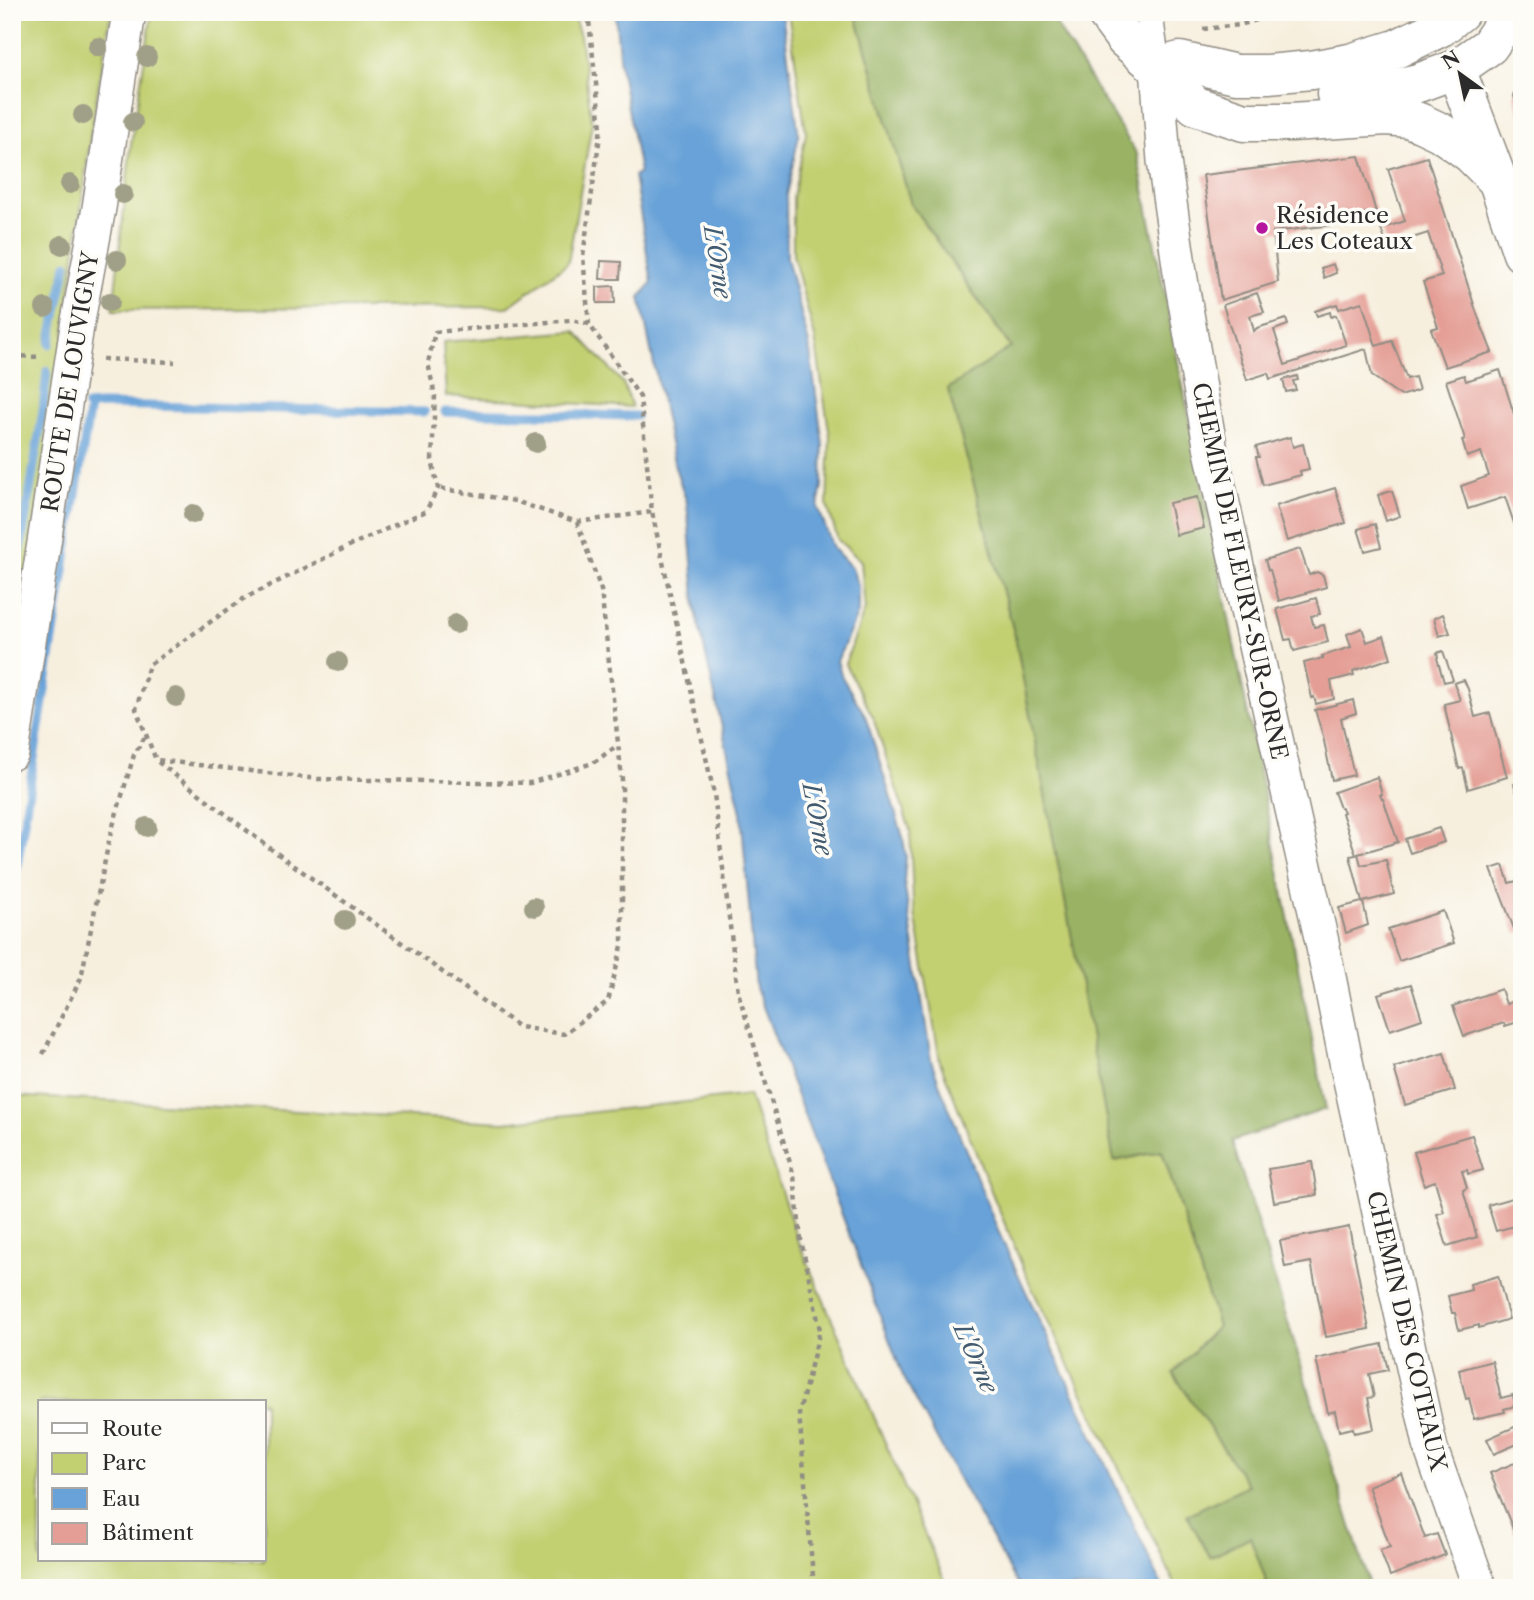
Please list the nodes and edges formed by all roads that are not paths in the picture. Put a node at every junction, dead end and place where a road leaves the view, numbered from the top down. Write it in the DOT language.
graph roads {
  1 [pos="129,12"];
  2 [pos="1105,12"];
  3 [pos="1149,12"];
  4 [pos="1512,12"];
  5 [pos="1445,17"];
  6 [pos="1157,66"];
  7 [pos="1456,69"];
  8 [pos="1196,106"];
  9 [pos="1499,182"];
  10 [pos="1522,253"];
  11 [pos="12,753"];
  12 [pos="1348,1071"];
  13 [pos="1479,1588"];
  1 -- 11 [label="street, ROUTE DE LOUVIGNY"];
  2 -- 6 [label="main road"];
  3 -- 6 [label="street"];
  4 -- 7 [label="main road"];
  5 -- 6 [label="main road"];
  5 -- 7 [label="street"];
  6 -- 8 [label="main road"];
  6 -- 12 [label="street, CHEMIN DE FLEURY-SUR-ORNE"];
  7 -- 8 [label="main road"];
  7 -- 9 [label="main road"];
  8 -- 9 [label="main road"];
  9 -- 10 [label="main road"];
  12 -- 13 [label="street, CHEMIN DES COTEAUX"];
}
